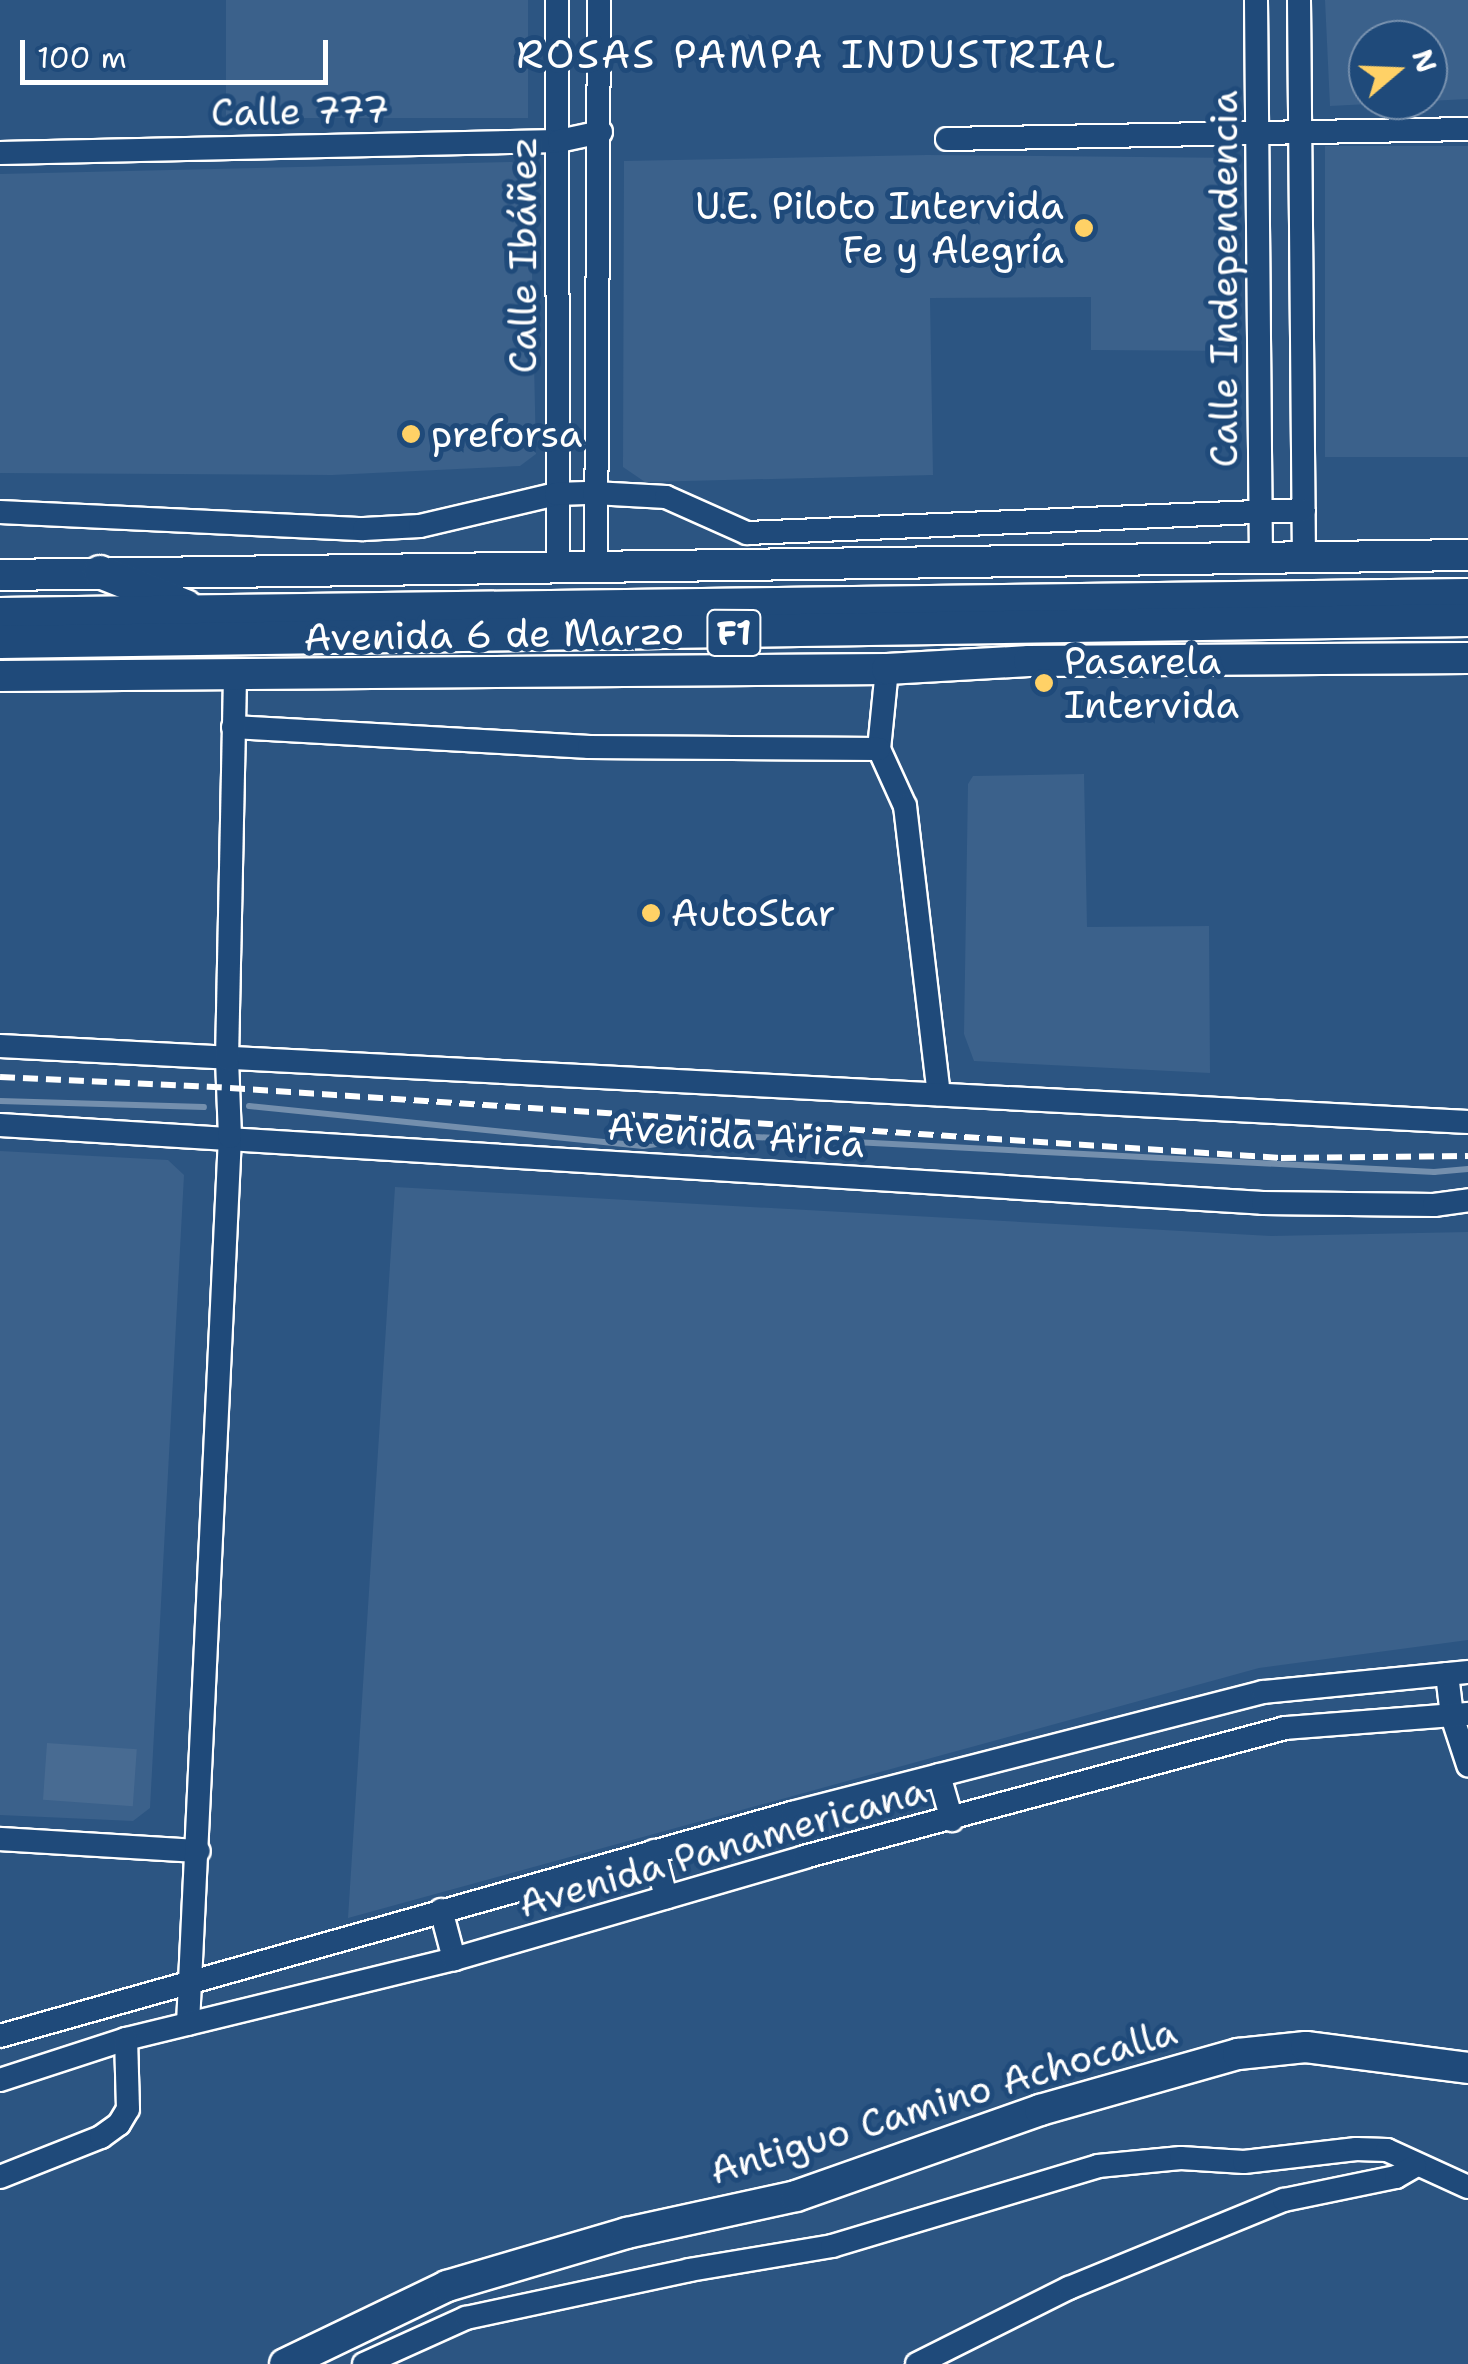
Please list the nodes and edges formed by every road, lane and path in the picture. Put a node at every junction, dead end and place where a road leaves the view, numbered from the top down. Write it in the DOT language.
graph roads {
  1 [pos="557,0"];
  2 [pos="599,0"];
  3 [pos="1256,0"];
  4 [pos="1298,0"];
  5 [pos="1468,128"];
  6 [pos="1300,131"];
  7 [pos="602,132"];
  8 [pos="1257,132"];
  9 [pos="947,138"];
  10 [pos="559,141"];
  11 [pos="0,152"];
  12 [pos="594,493"];
  13 [pos="556,494"];
  14 [pos="1260,510"];
  15 [pos="1304,510"];
  16 [pos="0,512"];
  17 [pos="1468,555"];
  18 [pos="1261,558"];
  19 [pos="1304,558"];
  20 [pos="596,568"];
  21 [pos="558,570"];
  22 [pos="100,572"];
  23 [pos="0,576"];
  24 [pos="1468,595"];
  25 [pos="199,612"];
  26 [pos="0,614"];
  27 [pos="1468,620"];
  28 [pos="0,642"];
  29 [pos="1468,658"];
  30 [pos="887,669"];
  31 [pos="0,676"];
  32 [pos="236,678"];
  33 [pos="233,727"];
  34 [pos="879,750"];
  35 [pos="0,1046"];
  36 [pos="226,1059"];
  37 [pos="940,1094"];
  38 [pos="1468,1122"];
  39 [pos="0,1125"];
  40 [pos="230,1137"];
  41 [pos="1468,1200"];
  42 [pos="1458,1673"];
  43 [pos="1277,1691"];
  44 [pos="1460,1715"];
  45 [pos="1285,1728"];
  46 [pos="1101,1734"];
  47 [pos="1468,1765"];
  48 [pos="939,1776"];
  49 [pos="1113,1776"];
  50 [pos="792,1813"];
  51 [pos="952,1820"];
  52 [pos="0,1839"];
  53 [pos="199,1851"];
  54 [pos="654,1852"];
  55 [pos="804,1857"];
  56 [pos="666,1897"];
  57 [pos="441,1910"];
  58 [pos="454,1959"];
  59 [pos="192,1978"];
  60 [pos="188,2024"];
  61 [pos="0,2036"];
  62 [pos="126,2038"];
  63 [pos="1468,2068"];
  64 [pos="0,2080"];
  65 [pos="1415,2166"];
  66 [pos="0,2178"];
  67 [pos="1468,2187"];
  68 [pos="285,2364"];
  69 [pos="364,2364"];
  70 [pos="917,2364"];
  1 -- 10 [label="street, Calle Ibáñez"];
  2 -- 7 [label="street, Calle Ibáñez"];
  3 -- 8 [label="street, Calle Independencia"];
  4 -- 6 [label="street, Calle Independencia"];
  5 -- 6 [label="street"];
  6 -- 8 [label="street"];
  6 -- 15 [label="street, Calle Independencia"];
  7 -- 10 [label="street, Calle 777"];
  7 -- 12 [label="street, Calle Ibáñez"];
  8 -- 9 [label="street"];
  8 -- 14 [label="street, Calle Independencia"];
  10 -- 11 [label="street, Calle 777"];
  10 -- 13 [label="street, Calle Ibáñez"];
  12 -- 13 [label="street"];
  12 -- 14 [label="street"];
  12 -- 20 [label="street, Calle Ibáñez"];
  13 -- 16 [label="street"];
  13 -- 21 [label="street, Calle Ibáñez"];
  14 -- 15 [label="street"];
  14 -- 18 [label="street, Calle Independencia"];
  15 -- 19 [label="street, Calle Independencia"];
  17 -- 19 [label="main road, Avenida 6 de Marzo"];
  18 -- 19 [label="main road, Avenida 6 de Marzo"];
  18 -- 20 [label="main road, Avenida 6 de Marzo"];
  20 -- 21 [label="main road, Avenida 6 de Marzo"];
  21 -- 22 [label="main road, Avenida 6 de Marzo"];
  22 -- 23 [label="main road, Avenida 6 de Marzo"];
  22 -- 25 [label="highway"];
  24 -- 25 [label="highway, Avenida 6 de Marzo / F1"];
  25 -- 26 [label="highway, Avenida 6 de Marzo / F1"];
  27 -- 28 [label="highway, Avenida 6 de Marzo / F1"];
  29 -- 30 [label="main road, Avenida 6 de Marzo"];
  30 -- 32 [label="main road, Avenida 6 de Marzo"];
  30 -- 34 [label="street"];
  31 -- 32 [label="main road, Avenida 6 de Marzo"];
  32 -- 33 [label="street"];
  33 -- 34 [label="street"];
  33 -- 36 [label="street"];
  34 -- 37 [label="street"];
  35 -- 36 [label="street, Avenida Arica"];
  36 -- 37 [label="street, Avenida Arica"];
  36 -- 40 [label="street"];
  37 -- 38 [label="street, Avenida Arica"];
  39 -- 40 [label="street, Avenida Arica"];
  40 -- 41 [label="street, Avenida Arica"];
  40 -- 53 [label="street"];
  42 -- 43 [label="street, Avenida Panamericana"];
  42 -- 44 [label="street"];
  43 -- 45 [label="street"];
  43 -- 46 [label="street, Avenida Panamericana"];
  44 -- 45 [label="street, Avenida Panamericana"];
  44 -- 47 [label="street"];
  45 -- 49 [label="street, Avenida Panamericana"];
  46 -- 48 [label="street, Avenida Panamericana"];
  46 -- 49 [label="street"];
  48 -- 50 [label="street, Avenida Panamericana"];
  48 -- 51 [label="street"];
  49 -- 51 [label="street, Avenida Panamericana"];
  50 -- 54 [label="street, Avenida Panamericana"];
  50 -- 55 [label="street"];
  51 -- 55 [label="street, Avenida Panamericana"];
  52 -- 53 [label="street"];
  53 -- 59 [label="street"];
  54 -- 56 [label="street"];
  54 -- 57 [label="street, Avenida Panamericana"];
  55 -- 56 [label="street, Avenida Panamericana"];
  56 -- 58 [label="street, Avenida Panamericana"];
  57 -- 58 [label="street"];
  57 -- 59 [label="street, Avenida Panamericana"];
  58 -- 60 [label="street, Avenida Panamericana"];
  59 -- 60 [label="street"];
  59 -- 61 [label="street, Avenida Panamericana"];
  60 -- 62 [label="street, Avenida Panamericana"];
  62 -- 64 [label="street, Avenida Panamericana"];
  62 -- 66 [label="street"];
  63 -- 68 [label="main road, Antiguo Camino Achocalla"];
  65 -- 67 [label="street"];
  65 -- 69 [label="street"];
  65 -- 70 [label="street"];
}
